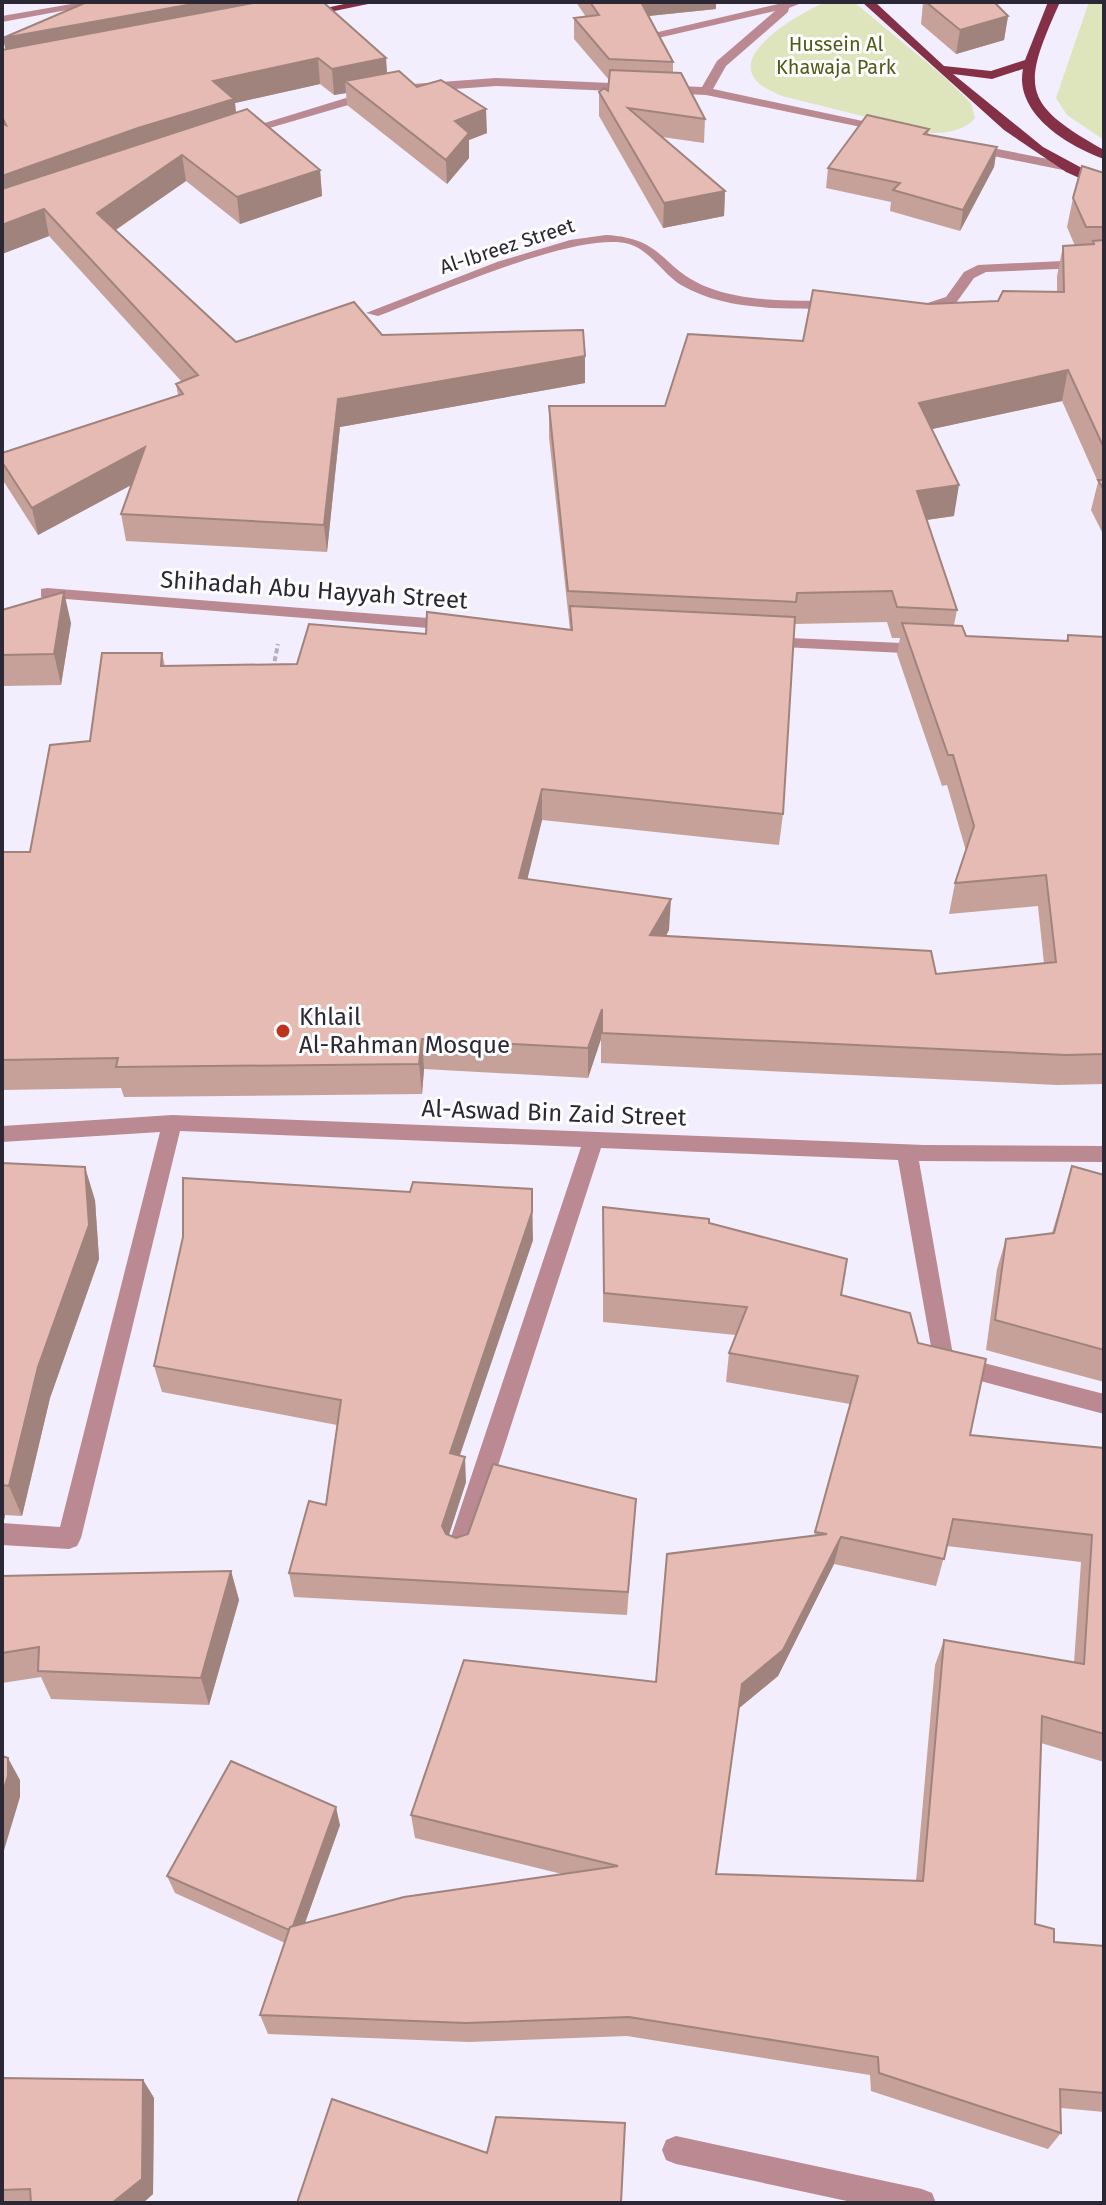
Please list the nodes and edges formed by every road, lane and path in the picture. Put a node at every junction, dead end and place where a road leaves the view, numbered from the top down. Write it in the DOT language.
graph roads {
  1 [pos="104,2"];
  2 [pos="372,2"];
  3 [pos="868,2"];
  4 [pos="1054,2"];
  5 [pos="795,3"];
  6 [pos="298,16"];
  7 [pos="2,19"];
  8 [pos="658,35"];
  9 [pos="1028,63"];
  10 [pos="944,70"];
  11 [pos="706,91"];
  12 [pos="900,133"];
  13 [pos="232,135"];
  14 [pos="957,145"];
  15 [pos="1104,155"];
  16 [pos="1063,166"];
  17 [pos="1104,185"];
  18 [pos="1104,263"];
  19 [pos="846,306"];
  20 [pos="894,308"];
  21 [pos="373,313"];
  22 [pos="47,593"];
  23 [pos="284,614"];
  24 [pos="467,626"];
  25 [pos="745,641"];
  26 [pos="948,650"];
  27 [pos="272,673"];
  28 [pos="172,1123"];
  29 [pos="2,1134"];
  30 [pos="593,1141"];
  31 [pos="907,1152"];
  32 [pos="1104,1154"];
  33 [pos="1104,1404"];
  34 [pos="2,1534"];
  35 [pos="459,1549"];
  36 [pos="676,2150"];
  37 [pos="922,2203"];
  1 -- 7 [label="street"];
  2 -- 6 [label="main road"];
  3 -- 10 [label="main road"];
  4 -- 9 [label="main road"];
  5 -- 8 [label="street"];
  5 -- 11 [label="street"];
  9 -- 10 [label="main road"];
  9 -- 15 [label="main road"];
  10 -- 16 [label="main road"];
  11 -- 12 [label="street"];
  11 -- 13 [label="street"];
  14 -- 16 [label="street"];
  16 -- 17 [label="main road"];
  18 -- 20 [label="street"];
  19 -- 21 [label="street, Al-Ibreez Street"];
  22 -- 23 [label="street, Shihadah Abu Hayyah Street"];
  23 -- 24 [label="street, Shihadah Abu Hayyah Street"];
  23 -- 27 [label="path"];
  25 -- 26 [label="street"];
  28 -- 29 [label="street, Al-Aswad Bin Zaid Street"];
  28 -- 30 [label="street, Al-Aswad Bin Zaid Street"];
  28 -- 34 [label="street"];
  30 -- 31 [label="street, Al-Aswad Bin Zaid Street"];
  30 -- 35 [label="street"];
  31 -- 32 [label="street, Al-Aswad Bin Zaid Street"];
  31 -- 33 [label="street"];
  36 -- 37 [label="street"];
}
